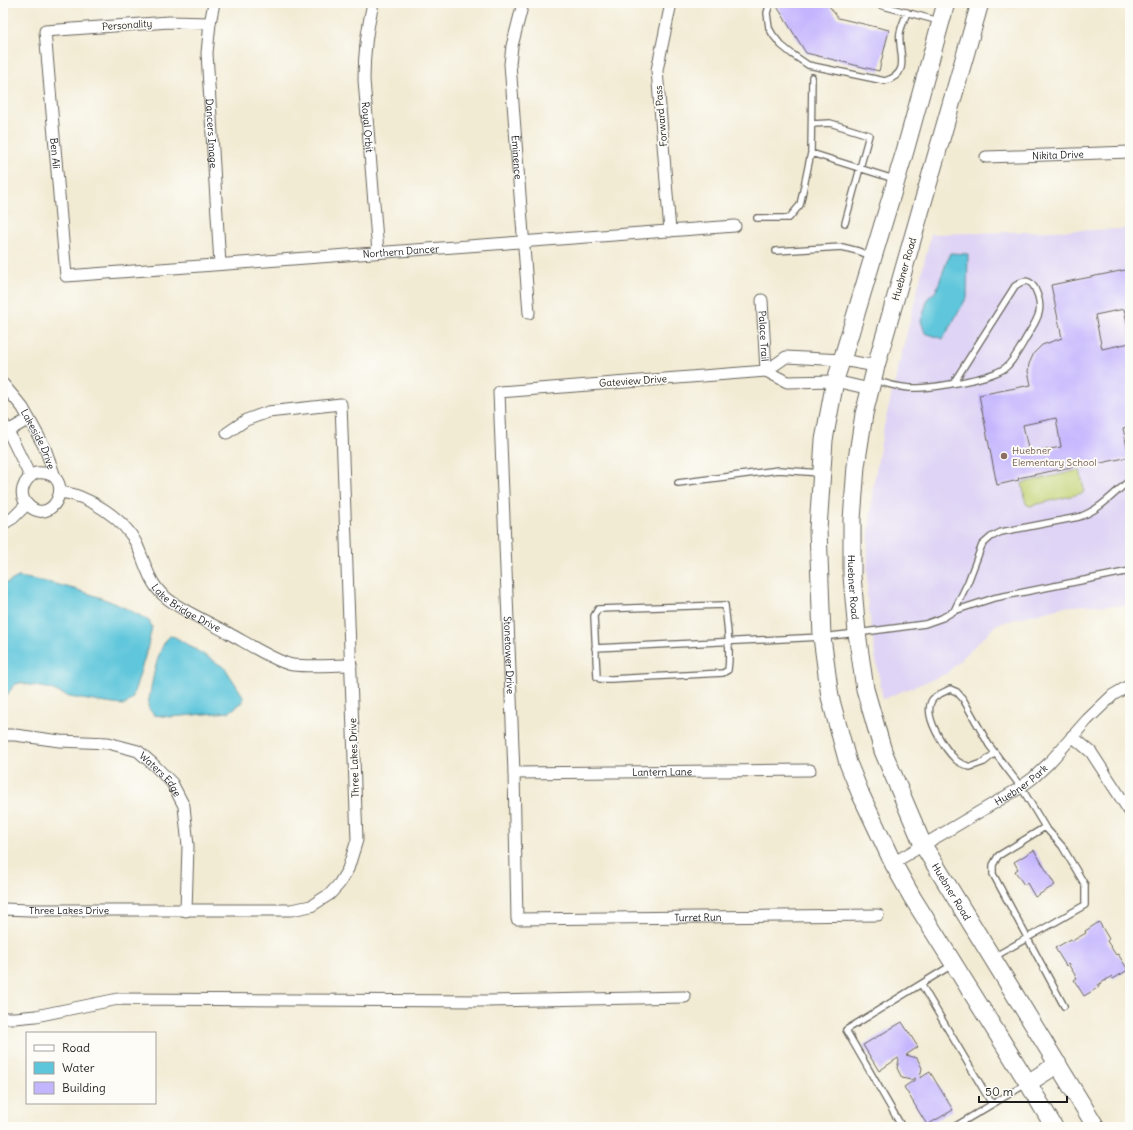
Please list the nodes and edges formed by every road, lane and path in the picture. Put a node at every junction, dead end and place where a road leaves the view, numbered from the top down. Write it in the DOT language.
graph roads {
  1 [pos="214,3"];
  2 [pos="373,3"];
  3 [pos="523,3"];
  4 [pos="671,3"];
  5 [pos="770,3"];
  6 [pos="872,3"];
  7 [pos="946,3"];
  8 [pos="980,3"];
  9 [pos="907,12"];
  10 [pos="941,21"];
  11 [pos="210,23"];
  12 [pos="45,31"];
  13 [pos="812,77"];
  14 [pos="812,124"];
  15 [pos="1130,152"];
  16 [pos="811,153"];
  17 [pos="986,157"];
  18 [pos="860,168"];
  19 [pos="896,179"];
  20 [pos="757,218"];
  21 [pos="845,223"];
  22 [pos="735,226"];
  23 [pos="670,231"];
  24 [pos="523,242"];
  25 [pos="776,251"];
  26 [pos="378,252"];
  27 [pos="873,257"];
  28 [pos="220,264"];
  29 [pos="66,276"];
  30 [pos="762,300"];
  31 [pos="529,313"];
  32 [pos="842,360"];
  33 [pos="766,371"];
  34 [pos="873,378"];
  35 [pos="836,381"];
  36 [pos="954,382"];
  37 [pos="3,384"];
  38 [pos="499,392"];
  39 [pos="29,420"];
  40 [pos="6,427"];
  41 [pos="227,434"];
  42 [pos="821,473"];
  43 [pos="30,476"];
  44 [pos="55,477"];
  45 [pos="1130,480"];
  46 [pos="678,483"];
  47 [pos="60,492"];
  48 [pos="27,504"];
  49 [pos="3,524"];
  50 [pos="1130,570"];
  51 [pos="954,611"];
  52 [pos="857,634"];
  53 [pos="822,637"];
  54 [pos="728,641"];
  55 [pos="595,648"];
  56 [pos="351,665"];
  57 [pos="1130,685"];
  58 [pos="3,735"];
  59 [pos="1072,736"];
  60 [pos="995,753"];
  61 [pos="810,770"];
  62 [pos="514,773"];
  63 [pos="1021,787"];
  64 [pos="1130,812"];
  65 [pos="1045,826"];
  66 [pos="924,845"];
  67 [pos="893,863"];
  68 [pos="3,909"];
  69 [pos="186,911"];
  70 [pos="878,915"];
  71 [pos="517,919"];
  72 [pos="1028,938"];
  73 [pos="992,958"];
  74 [pos="954,964"];
  75 [pos="921,984"];
  76 [pos="684,997"];
  77 [pos="1064,1006"];
  78 [pos="3,1018"];
  79 [pos="1058,1064"];
  80 [pos="1028,1083"];
  81 [pos="992,1104"];
  82 [pos="902,1127"];
  83 [pos="954,1127"];
  84 [pos="1054,1127"];
  85 [pos="1096,1127"];
  1 -- 11 [label="street, Dancers Image"];
  2 -- 26 [label="street, Royal Orbit"];
  3 -- 24 [label="street, Eminence"];
  4 -- 23 [label="street, Forward Pass"];
  5 -- 9 [label="lane"];
  6 -- 9 [label="lane"];
  7 -- 10 [label="main road"];
  8 -- 34 [label="main road, Huebner Road"];
  9 -- 10 [label="lane"];
  10 -- 19 [label="main road"];
  11 -- 12 [label="street, Personality"];
  11 -- 28 [label="street, Dancers Image"];
  12 -- 29 [label="street, Ben Ali"];
  13 -- 14 [label="lane"];
  14 -- 16 [label="lane"];
  14 -- 18 [label="lane"];
  15 -- 17 [label="street, Nikita Drive"];
  16 -- 18 [label="lane"];
  16 -- 20 [label="lane"];
  18 -- 19 [label="lane"];
  18 -- 21 [label="lane"];
  19 -- 27 [label="main road"];
  22 -- 23 [label="street, Northern Dancer"];
  23 -- 24 [label="street, Northern Dancer"];
  24 -- 26 [label="street, Northern Dancer"];
  24 -- 31 [label="street, Eminence"];
  25 -- 27 [label="lane"];
  26 -- 28 [label="street, Northern Dancer"];
  27 -- 32 [label="main road"];
  28 -- 29 [label="street, Northern Dancer"];
  30 -- 33 [label="street, Palace Trail"];
  32 -- 33 [label="street"];
  32 -- 34 [label="street"];
  32 -- 35 [label="main road"];
  33 -- 35 [label="street"];
  33 -- 38 [label="street, Gateview Drive"];
  34 -- 35 [label="street"];
  34 -- 36 [label="lane"];
  34 -- 52 [label="main road, Huebner Road"];
  35 -- 42 [label="main road"];
  36 -- 36 [label="lane"];
  37 -- 39 [label="street, Lakeside Drive"];
  38 -- 62 [label="street, Stonetower Drive"];
  39 -- 40 [label="street"];
  39 -- 44 [label="street, Lakeside Drive"];
  40 -- 43 [label="street"];
  41 -- 56 [label="street, Three Lakes Drive"];
  42 -- 46 [label="lane"];
  42 -- 53 [label="main road"];
  43 -- 44 [label="street"];
  43 -- 48 [label="street"];
  44 -- 47 [label="street"];
  45 -- 51 [label="lane"];
  47 -- 48 [label="street"];
  47 -- 56 [label="street, Lake Bridge Drive"];
  48 -- 49 [label="street"];
  50 -- 51 [label="lane"];
  51 -- 52 [label="lane"];
  52 -- 53 [label="lane"];
  52 -- 66 [label="main road, Huebner Road"];
  53 -- 54 [label="lane"];
  53 -- 67 [label="main road"];
  54 -- 55 [label="lane"];
  54 -- 55 [label="lane"];
  54 -- 55 [label="lane"];
  56 -- 69 [label="street, Three Lakes Drive"];
  57 -- 59 [label="street, Huebner Park"];
  58 -- 69 [label="street, Waters Edge"];
  59 -- 63 [label="street, Huebner Park"];
  59 -- 64 [label="street"];
  60 -- 60 [label="lane"];
  60 -- 63 [label="lane"];
  61 -- 62 [label="street, Lantern Lane"];
  62 -- 71 [label="street, Stonetower Drive"];
  63 -- 65 [label="lane"];
  63 -- 66 [label="street, Huebner Park"];
  65 -- 72 [label="lane"];
  65 -- 72 [label="lane"];
  66 -- 67 [label="street, Huebner Park"];
  66 -- 73 [label="main road, Huebner Road"];
  67 -- 74 [label="main road"];
  68 -- 69 [label="street, Three Lakes Drive"];
  70 -- 71 [label="street, Turret Run"];
  72 -- 73 [label="lane"];
  72 -- 77 [label="lane"];
  73 -- 79 [label="main road, Huebner Road"];
  74 -- 75 [label="lane"];
  74 -- 80 [label="main road"];
  75 -- 81 [label="lane"];
  75 -- 82 [label="lane"];
  76 -- 78 [label="street"];
  79 -- 80 [label="main road"];
  79 -- 85 [label="main road, Huebner Road"];
  80 -- 81 [label="lane"];
  80 -- 84 [label="main road"];
  81 -- 83 [label="lane"];
}
